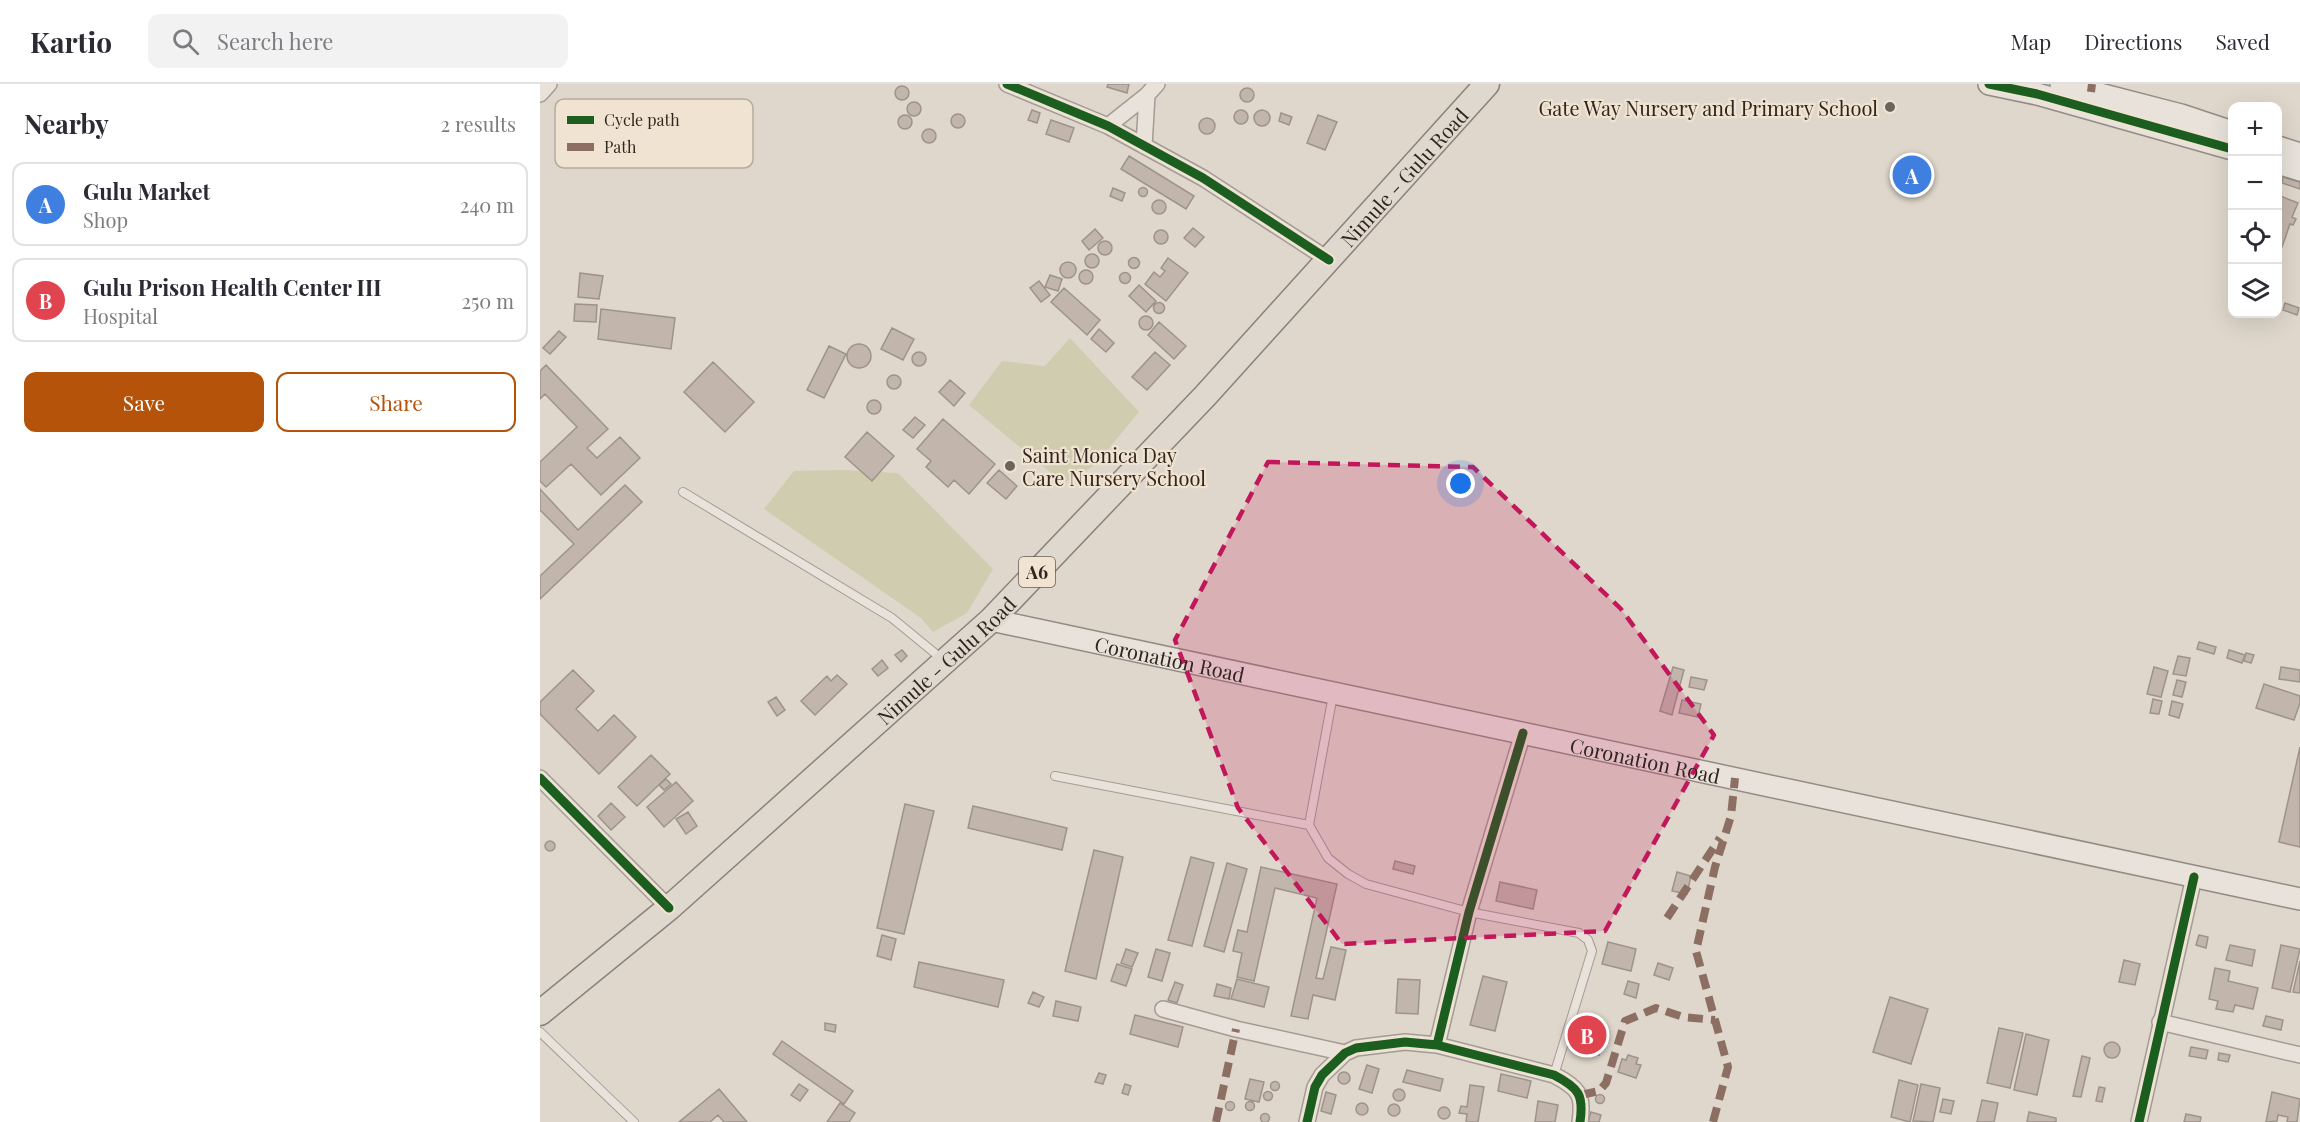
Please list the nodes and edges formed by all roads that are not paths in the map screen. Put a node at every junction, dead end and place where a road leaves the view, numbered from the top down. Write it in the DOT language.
graph roads {
  1 [pos="549,84"];
  2 [pos="1007,84"];
  3 [pos="1487,84"];
  4 [pos="1989,84"];
  5 [pos="2061,84"];
  6 [pos="1152,90"];
  7 [pos="540,94"];
  8 [pos="1108,126"];
  9 [pos="2228,131"];
  10 [pos="1144,146"];
  11 [pos="2228,148"];
  12 [pos="2284,155"];
  13 [pos="2300,170"];
  14 [pos="1329,260"];
  15 [pos="682,492"];
  16 [pos="991,620"];
  17 [pos="946,661"];
  18 [pos="1333,693"];
  19 [pos="1523,733"];
  20 [pos="1055,776"];
  21 [pos="540,778"];
  22 [pos="1310,825"];
  23 [pos="2194,877"];
  24 [pos="2300,899"];
  25 [pos="669,908"];
  26 [pos="1469,912"];
  27 [pos="1162,1009"];
  28 [pos="540,1013"];
  29 [pos="2160,1022"];
  30 [pos="540,1032"];
  31 [pos="1437,1045"];
  32 [pos="1345,1053"];
  33 [pos="2300,1054"];
  34 [pos="1554,1075"];
  35 [pos="634,1122"];
  36 [pos="1307,1122"];
  37 [pos="1580,1122"];
  38 [pos="2139,1122"];
  1 -- 7 [label="street"];
  2 -- 8 [label="street"];
  3 -- 14 [label="main road, Nimule - Gulu Road / A6"];
  4 -- 11 [label="main road"];
  5 -- 9 [label="main road"];
  6 -- 8 [label="street"];
  6 -- 10 [label="street"];
  8 -- 10 [label="street"];
  10 -- 14 [label="street"];
  12 -- 13 [label="main road"];
  14 -- 16 [label="main road, Nimule - Gulu Road / A6"];
  15 -- 17 [label="lane"];
  16 -- 17 [label="main road, Nimule - Gulu Road / A6"];
  16 -- 18 [label="main road, Coronation Road"];
  17 -- 25 [label="main road, Nimule - Gulu Road / A6"];
  18 -- 19 [label="main road, Coronation Road"];
  18 -- 22 [label="lane"];
  19 -- 23 [label="main road, Coronation Road"];
  19 -- 26 [label="street"];
  20 -- 22 [label="lane"];
  21 -- 25 [label="street"];
  22 -- 26 [label="lane"];
  23 -- 24 [label="main road, Coronation Road"];
  23 -- 29 [label="street"];
  25 -- 28 [label="main road, Nimule - Gulu Road / A6"];
  26 -- 31 [label="street"];
  26 -- 34 [label="lane"];
  27 -- 32 [label="street"];
  29 -- 33 [label="street"];
  29 -- 38 [label="street"];
  30 -- 35 [label="lane"];
  31 -- 32 [label="street"];
  31 -- 34 [label="street"];
  32 -- 36 [label="street"];
  34 -- 37 [label="street"];
}
